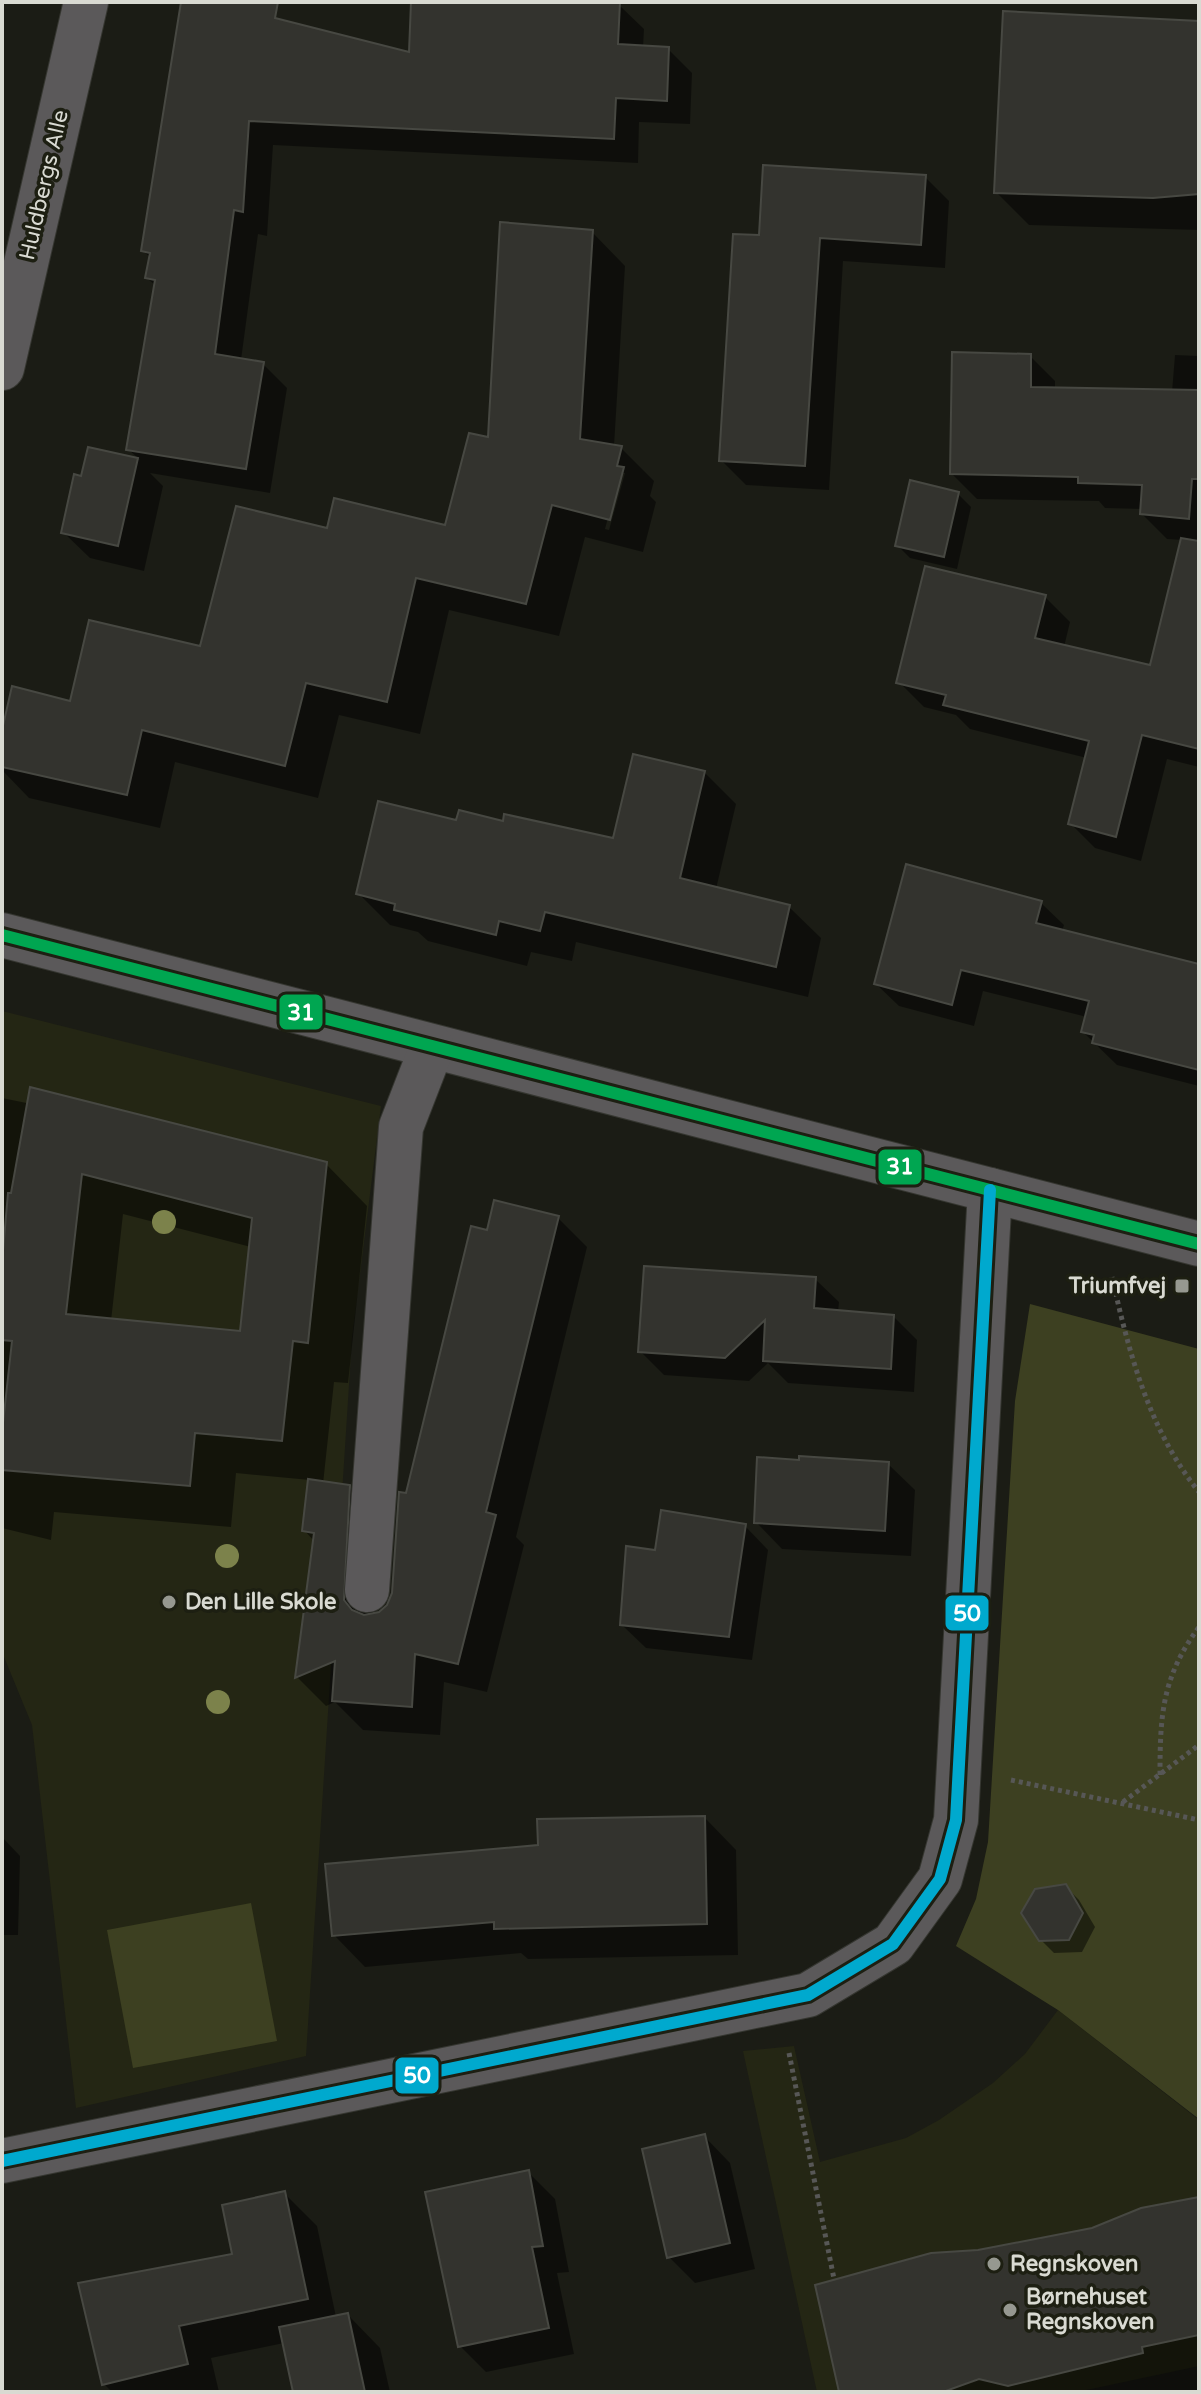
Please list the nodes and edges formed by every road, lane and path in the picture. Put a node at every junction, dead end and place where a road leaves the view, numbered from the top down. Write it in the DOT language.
graph roads {
  1 [pos="86,2"];
  2 [pos="2,368"];
  3 [pos="2,935"];
  4 [pos="432,1047"];
  5 [pos="990,1190"];
  6 [pos="1098,1218"];
  7 [pos="1199,1244"];
  8 [pos="1199,1492"];
  9 [pos="367,1590"];
  10 [pos="1199,1627"];
  11 [pos="1199,1745"];
  12 [pos="959,1769"];
  13 [pos="1160,1775"];
  14 [pos="1122,1803"];
  15 [pos="1199,1820"];
  16 [pos="779,2001"];
  17 [pos="2,2161"];
  18 [pos="834,2279"];
  1 -- 2 [label="street, Huldbergs Alle"];
  3 -- 4 [label="street"];
  4 -- 5 [label="street"];
  4 -- 9 [label="street"];
  5 -- 6 [label="street"];
  5 -- 12 [label="street"];
  6 -- 7 [label="street"];
  6 -- 8 [label="path"];
  10 -- 13 [label="path"];
  11 -- 13 [label="path"];
  12 -- 14 [label="path"];
  12 -- 16 [label="street"];
  13 -- 14 [label="path"];
  14 -- 15 [label="path"];
  16 -- 17 [label="street"];
  16 -- 18 [label="path"];
}
